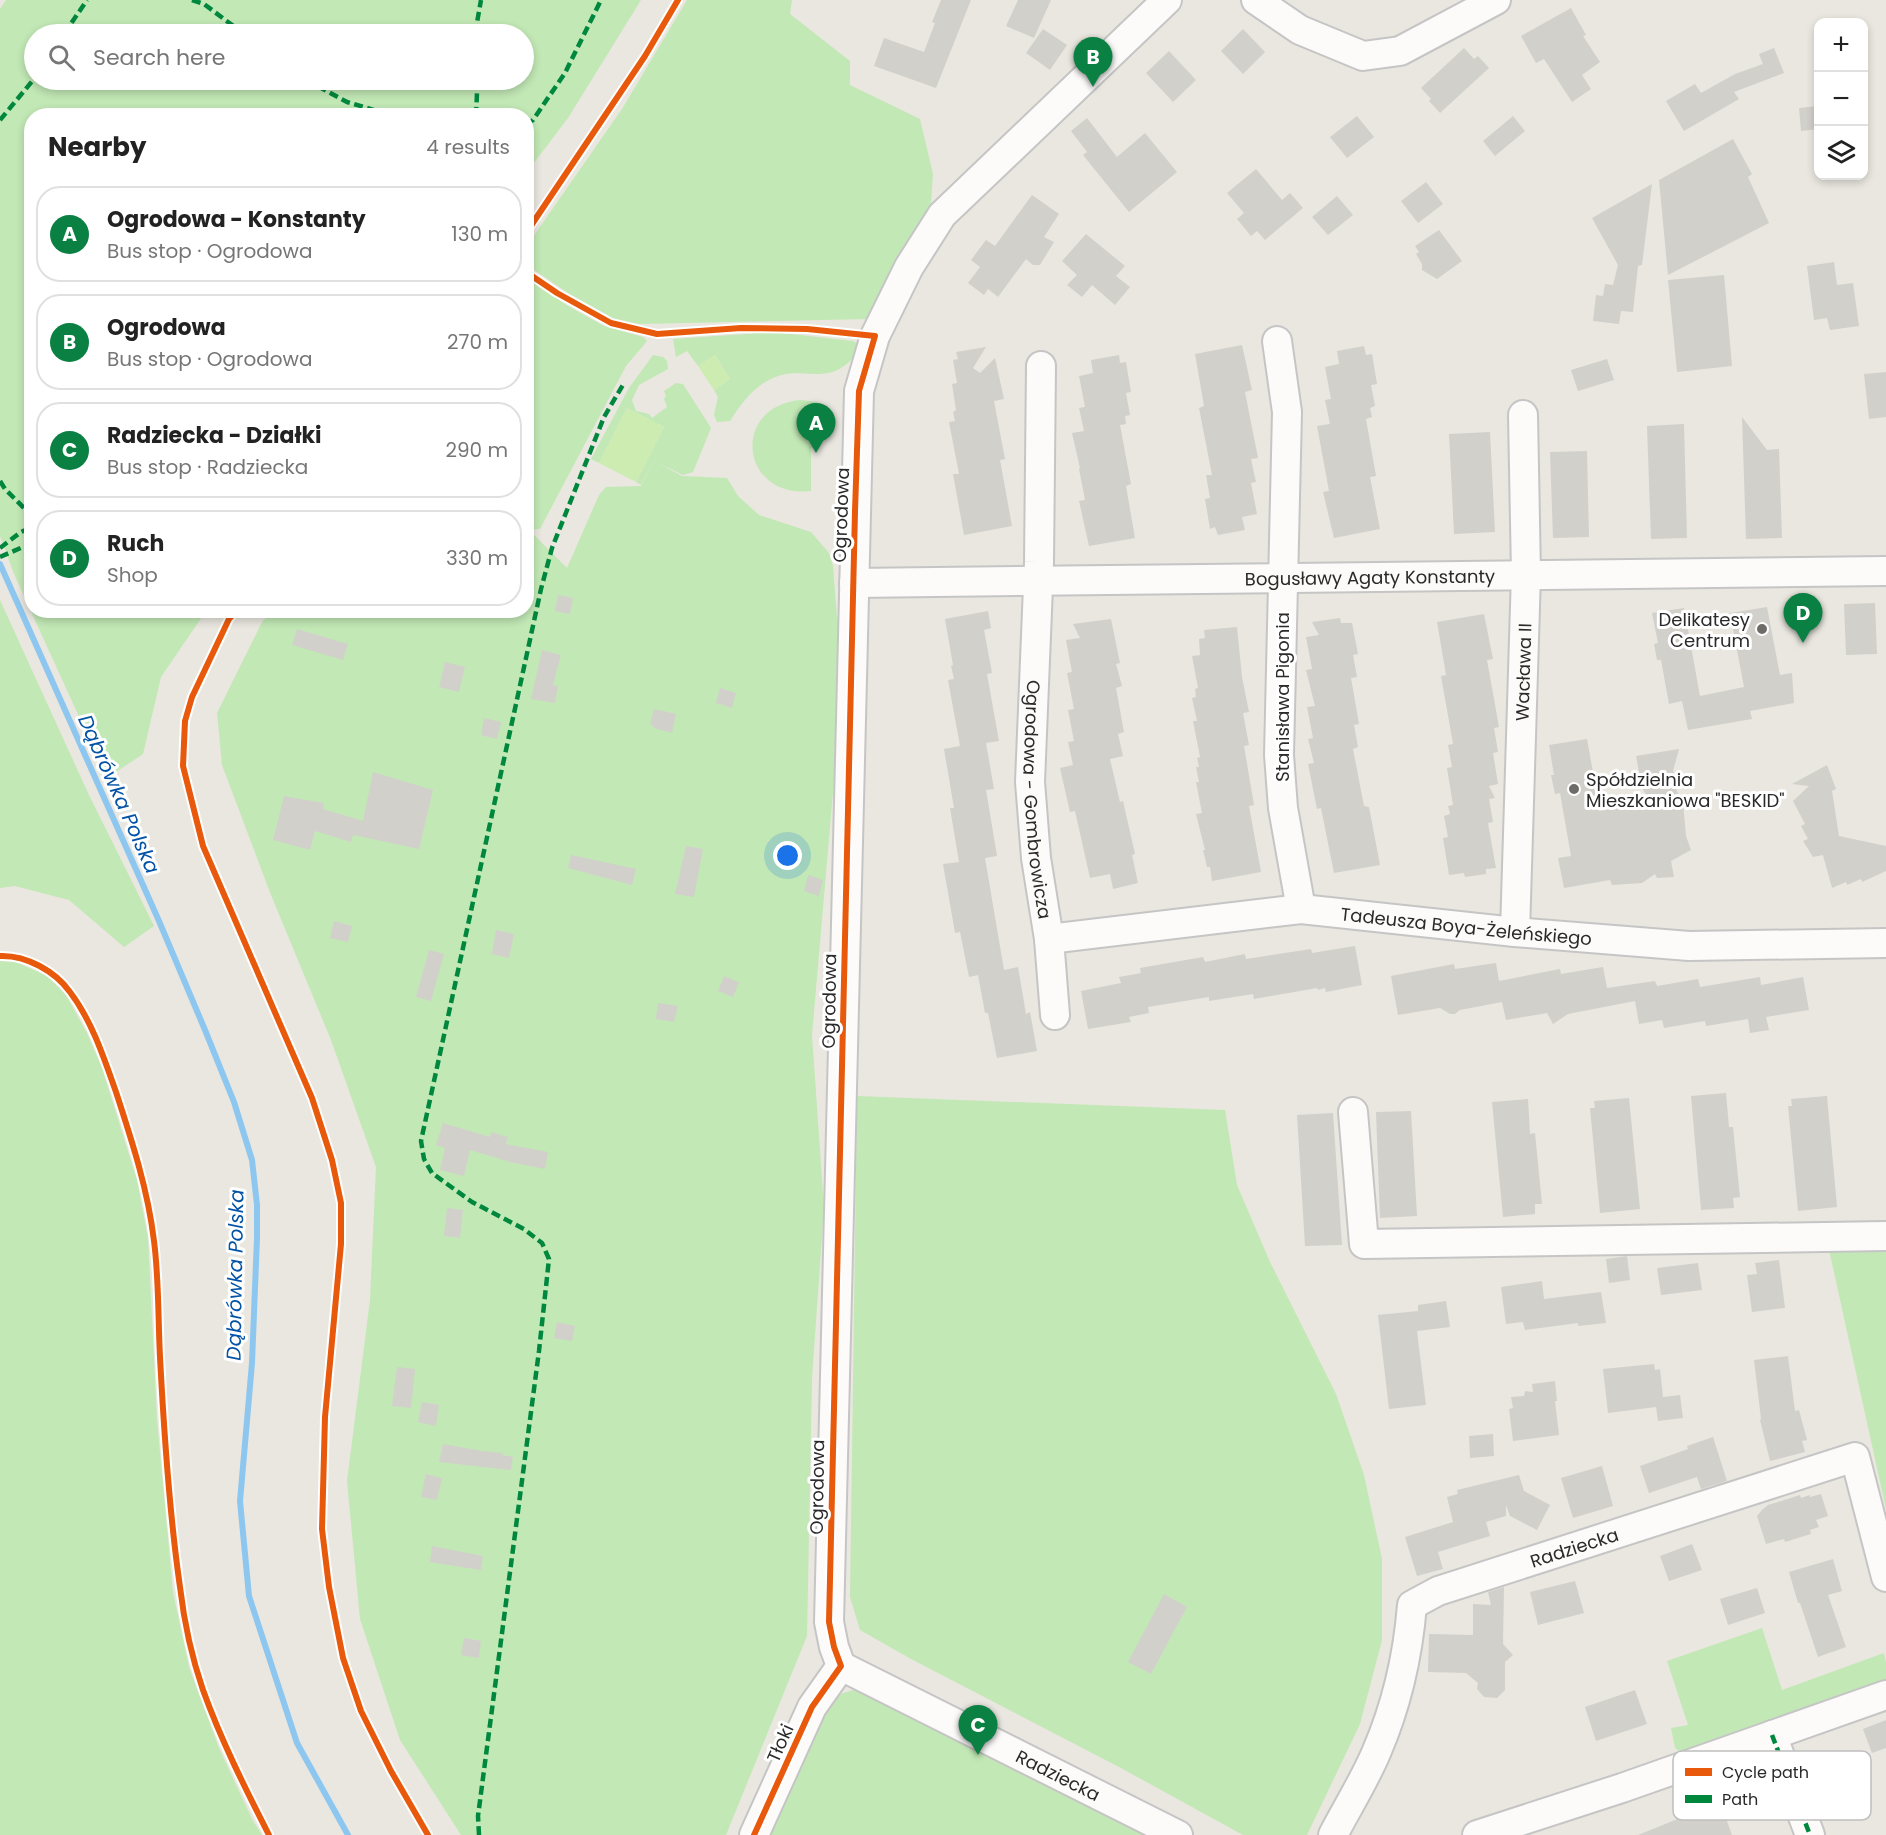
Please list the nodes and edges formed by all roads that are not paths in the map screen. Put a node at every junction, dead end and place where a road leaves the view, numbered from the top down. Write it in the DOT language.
graph roads {
  1 [pos="1167,0"];
  2 [pos="1256,0"];
  3 [pos="1496,0"];
  4 [pos="1277,341"];
  5 [pos="1041,366"];
  6 [pos="1523,415"];
  7 [pos="1886,571"];
  8 [pos="1526,574"];
  9 [pos="1282,579"];
  10 [pos="1038,581"];
  11 [pos="854,582"];
  12 [pos="1301,909"];
  13 [pos="1515,932"];
  14 [pos="1049,939"];
  15 [pos="1886,943"];
  16 [pos="1055,1015"];
  17 [pos="1353,1112"];
  18 [pos="1886,1236"];
  19 [pos="1886,1577"];
  20 [pos="841,1666"];
  21 [pos="1886,1695"];
  22 [pos="1772,1735"];
  23 [pos="1727,1751"];
  24 [pos="1778,1751"];
  25 [pos="1673,1770"];
  26 [pos="1804,1820"];
  27 [pos="754,1835"];
  28 [pos="1179,1835"];
  29 [pos="1333,1835"];
  30 [pos="1477,1835"];
  31 [pos="1810,1835"];
  1 -- 11 [label="street, Ogrodowa"];
  2 -- 3 [label="street"];
  4 -- 9 [label="street, Stanisława Pigonia"];
  5 -- 10 [label="street"];
  6 -- 8 [label="street, Wacława II"];
  7 -- 8 [label="street, Bogusławy Agaty Konstanty"];
  8 -- 9 [label="street, Bogusławy Agaty Konstanty"];
  8 -- 13 [label="street, Wacława II"];
  9 -- 10 [label="street, Bogusławy Agaty Konstanty"];
  9 -- 12 [label="street, Stanisława Pigonia"];
  10 -- 11 [label="street, Bogusławy Agaty Konstanty"];
  10 -- 14 [label="street, Ogrodowa - Gombrowicza"];
  11 -- 20 [label="street, Ogrodowa"];
  12 -- 13 [label="street, Tadeusza Boya-Żeleńskiego"];
  12 -- 14 [label="street, Tadeusza Boya-Żeleńskiego"];
  13 -- 15 [label="street, Tadeusza Boya-Żeleńskiego"];
  14 -- 16 [label="street, Ogrodowa - Gombrowicza"];
  17 -- 18 [label="street"];
  19 -- 29 [label="street, Radziecka"];
  20 -- 27 [label="street, Tłoki"];
  20 -- 28 [label="street, Radziecka"];
  21 -- 22 [label="street"];
  22 -- 23 [label="street"];
  22 -- 24 [label="street"];
  25 -- 30 [label="street"];
  26 -- 31 [label="street"];
}
